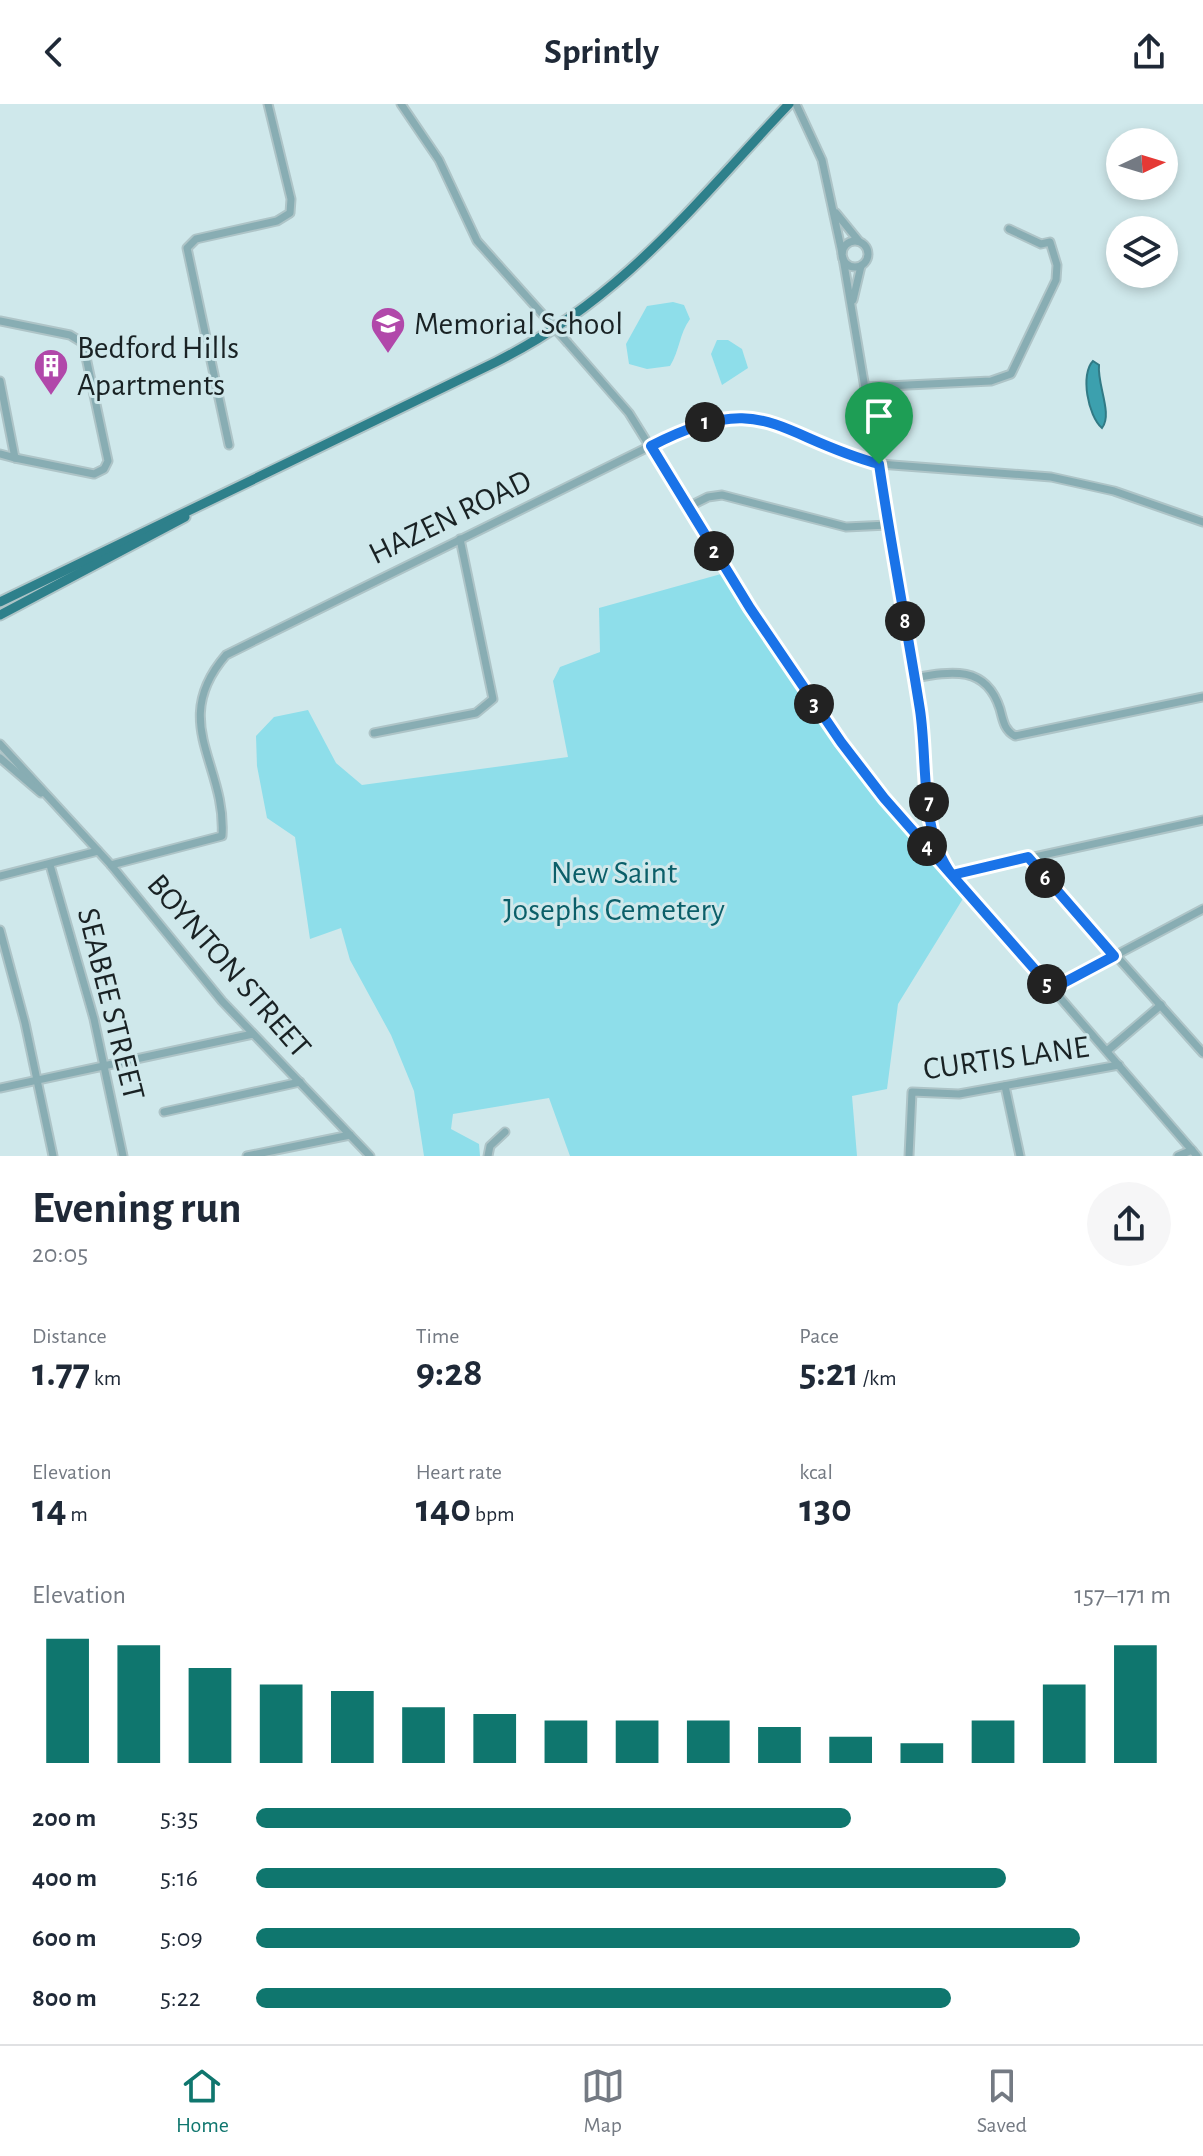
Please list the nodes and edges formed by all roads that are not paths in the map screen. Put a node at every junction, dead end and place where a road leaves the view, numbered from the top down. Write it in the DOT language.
graph roads {
  1 [pos="268,104"];
  2 [pos="401,104"];
  3 [pos="789,104"];
  4 [pos="796,104"];
  5 [pos="833,207"];
  6 [pos="1009,229"];
  7 [pos="861,242"];
  8 [pos="842,256"];
  9 [pos="861,266"];
  10 [pos="852,303"];
  11 [pos="0,321"];
  12 [pos="0,381"];
  13 [pos="866,387"];
  14 [pos="229,445"];
  15 [pos="651,446"];
  16 [pos="0,454"];
  17 [pos="15,458"];
  18 [pos="879,464"];
  19 [pos="265,473"];
  20 [pos="688,507"];
  21 [pos="1203,522"];
  22 [pos="888,525"];
  23 [pos="460,539"];
  24 [pos="0,602"];
  25 [pos="0,615"];
  26 [pos="914,678"];
  27 [pos="1203,697"];
  28 [pos="374,733"];
  29 [pos="0,744"];
  30 [pos="0,758"];
  31 [pos="55,804"];
  32 [pos="1203,820"];
  33 [pos="930,822"];
  34 [pos="918,836"];
  35 [pos="98,851"];
  36 [pos="1028,857"];
  37 [pos="941,860"];
  38 [pos="50,865"];
  39 [pos="111,865"];
  40 [pos="952,875"];
  41 [pos="0,876"];
  42 [pos="1203,909"];
  43 [pos="0,930"];
  44 [pos="1114,956"];
  45 [pos="1052,989"];
  46 [pos="1161,1005"];
  47 [pos="253,1034"];
  48 [pos="1107,1051"];
  49 [pos="1203,1053"];
  50 [pos="104,1065"];
  51 [pos="1119,1065"];
  52 [pos="36,1080"];
  53 [pos="300,1082"];
  54 [pos="1005,1086"];
  55 [pos="0,1088"];
  56 [pos="164,1112"];
  57 [pos="505,1132"];
  58 [pos="350,1135"];
  59 [pos="1203,1152"];
  60 [pos="1195,1154"];
  61 [pos="53,1156"];
  62 [pos="123,1156"];
  63 [pos="247,1156"];
  64 [pos="370,1156"];
  65 [pos="488,1156"];
  66 [pos="909,1156"];
  67 [pos="1020,1156"];
  68 [pos="1178,1156"];
  1 -- 14 [label="street"];
  2 -- 15 [label="street, bridge"];
  3 -- 19 [label="main road"];
  4 -- 5 [label="street"];
  5 -- 7 [label="street"];
  5 -- 8 [label="street"];
  6 -- 13 [label="street"];
  7 -- 8 [label="street"];
  7 -- 9 [label="street"];
  8 -- 9 [label="street"];
  8 -- 10 [label="street"];
  9 -- 10 [label="street"];
  10 -- 13 [label="street"];
  11 -- 17 [label="street"];
  12 -- 17 [label="street"];
  13 -- 18 [label="street"];
  15 -- 18 [label="street, HAZEN ROAD"];
  15 -- 20 [label="street"];
  15 -- 23 [label="street, HAZEN ROAD"];
  16 -- 17 [label="street"];
  18 -- 21 [label="street, HAZEN ROAD"];
  18 -- 22 [label="street"];
  19 -- 24 [label="main road"];
  19 -- 25 [label="main road"];
  20 -- 22 [label="street"];
  20 -- 34 [label="street"];
  22 -- 26 [label="street"];
  23 -- 28 [label="street"];
  23 -- 39 [label="street, HAZEN ROAD"];
  26 -- 27 [label="street"];
  26 -- 33 [label="street"];
  29 -- 31 [label="street, BOYNTON STREET"];
  30 -- 31 [label="street, BOYNTON STREET"];
  31 -- 35 [label="street, BOYNTON STREET"];
  32 -- 36 [label="street"];
  33 -- 34 [label="street"];
  33 -- 37 [label="street"];
  34 -- 37 [label="street"];
  35 -- 38 [label="street"];
  35 -- 39 [label="street, BOYNTON STREET"];
  36 -- 40 [label="street"];
  36 -- 44 [label="street"];
  37 -- 40 [label="street"];
  38 -- 41 [label="street"];
  38 -- 50 [label="street, SEABEE STREET"];
  39 -- 47 [label="street, BOYNTON STREET"];
  40 -- 45 [label="street"];
  42 -- 44 [label="street"];
  43 -- 52 [label="street"];
  44 -- 45 [label="street"];
  44 -- 46 [label="street"];
  45 -- 48 [label="street"];
  46 -- 48 [label="street"];
  46 -- 49 [label="street"];
  47 -- 50 [label="street"];
  47 -- 53 [label="street, BOYNTON STREET"];
  48 -- 51 [label="street"];
  50 -- 52 [label="street"];
  50 -- 62 [label="street, SEABEE STREET"];
  51 -- 54 [label="street, CURTIS LANE"];
  51 -- 60 [label="street"];
  52 -- 55 [label="street"];
  52 -- 61 [label="street"];
  53 -- 56 [label="street"];
  53 -- 58 [label="street, BOYNTON STREET"];
  54 -- 66 [label="street, CURTIS LANE"];
  54 -- 67 [label="street"];
  57 -- 65 [label="street"];
  58 -- 63 [label="street"];
  58 -- 64 [label="street, BOYNTON STREET"];
  59 -- 60 [label="street"];
  60 -- 68 [label="street"];
}
